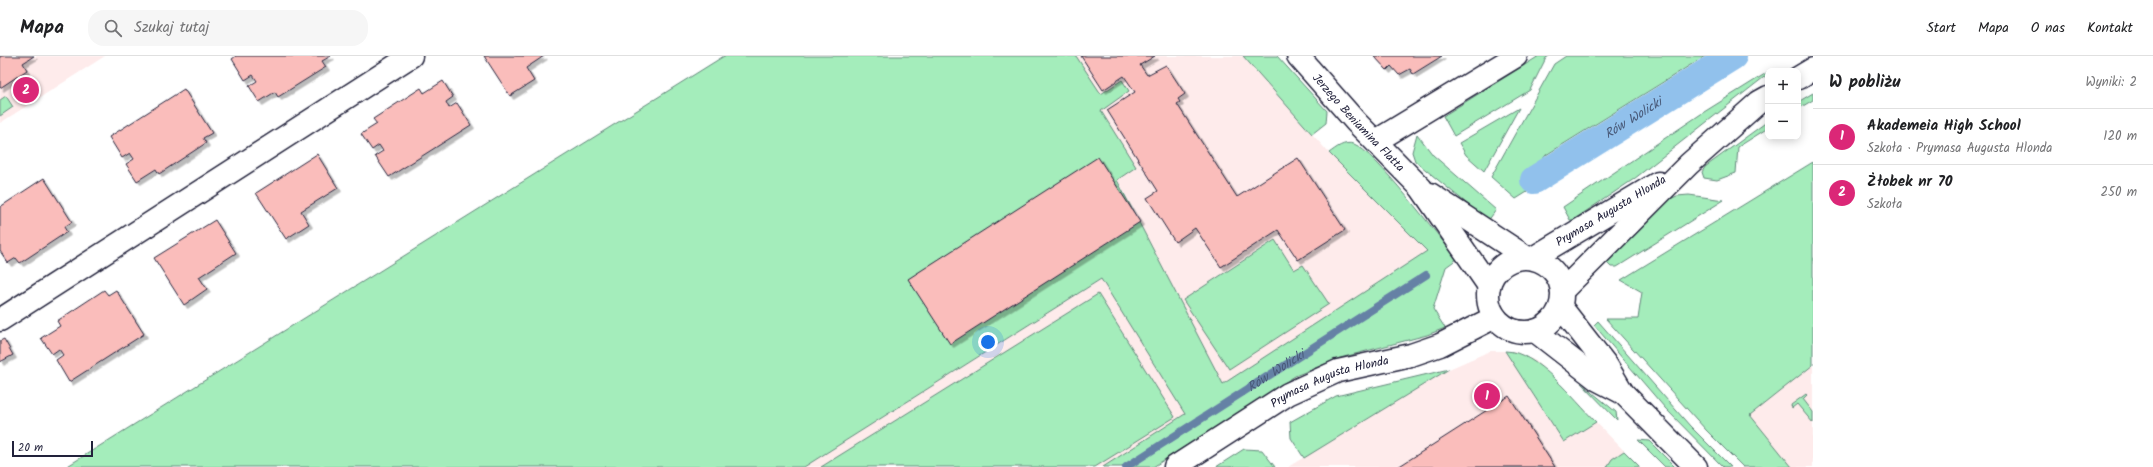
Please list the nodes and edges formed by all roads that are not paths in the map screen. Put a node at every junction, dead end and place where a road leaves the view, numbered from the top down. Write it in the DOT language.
graph roads {
  1 [pos="411,56"];
  2 [pos="1298,56"];
  3 [pos="1516,56"];
  4 [pos="1813,69"];
  5 [pos="1801,76"];
  6 [pos="1765,98"];
  7 [pos="1376,141"];
  8 [pos="1689,164"];
  9 [pos="1421,188"];
  10 [pos="1530,258"];
  11 [pos="1489,286"];
  12 [pos="1562,299"];
  13 [pos="1495,317"];
  14 [pos="0,320"];
  15 [pos="1535,331"];
  16 [pos="1623,393"];
  17 [pos="1175,467"];
  18 [pos="1696,467"];
  1 -- 14 [label="street"];
  2 -- 7 [label="street, Jerzego Beniamina Flatta"];
  3 -- 7 [label="street"];
  4 -- 5 [label="street"];
  6 -- 8 [label="street, Prymasa Augusta Hlonda"];
  7 -- 9 [label="street, Jerzego Beniamina Flatta"];
  8 -- 10 [label="street, Prymasa Augusta Hlonda"];
  8 -- 12 [label="street, Prymasa Augusta Hlonda"];
  9 -- 10 [label="street, Jerzego Beniamina Flatta"];
  9 -- 11 [label="street, Jerzego Beniamina Flatta"];
  10 -- 11 [label="street"];
  10 -- 12 [label="street"];
  11 -- 13 [label="street"];
  12 -- 15 [label="street"];
  12 -- 16 [label="street"];
  13 -- 15 [label="street"];
  13 -- 17 [label="street, Prymasa Augusta Hlonda"];
  15 -- 16 [label="street"];
  16 -- 18 [label="street"];
}
